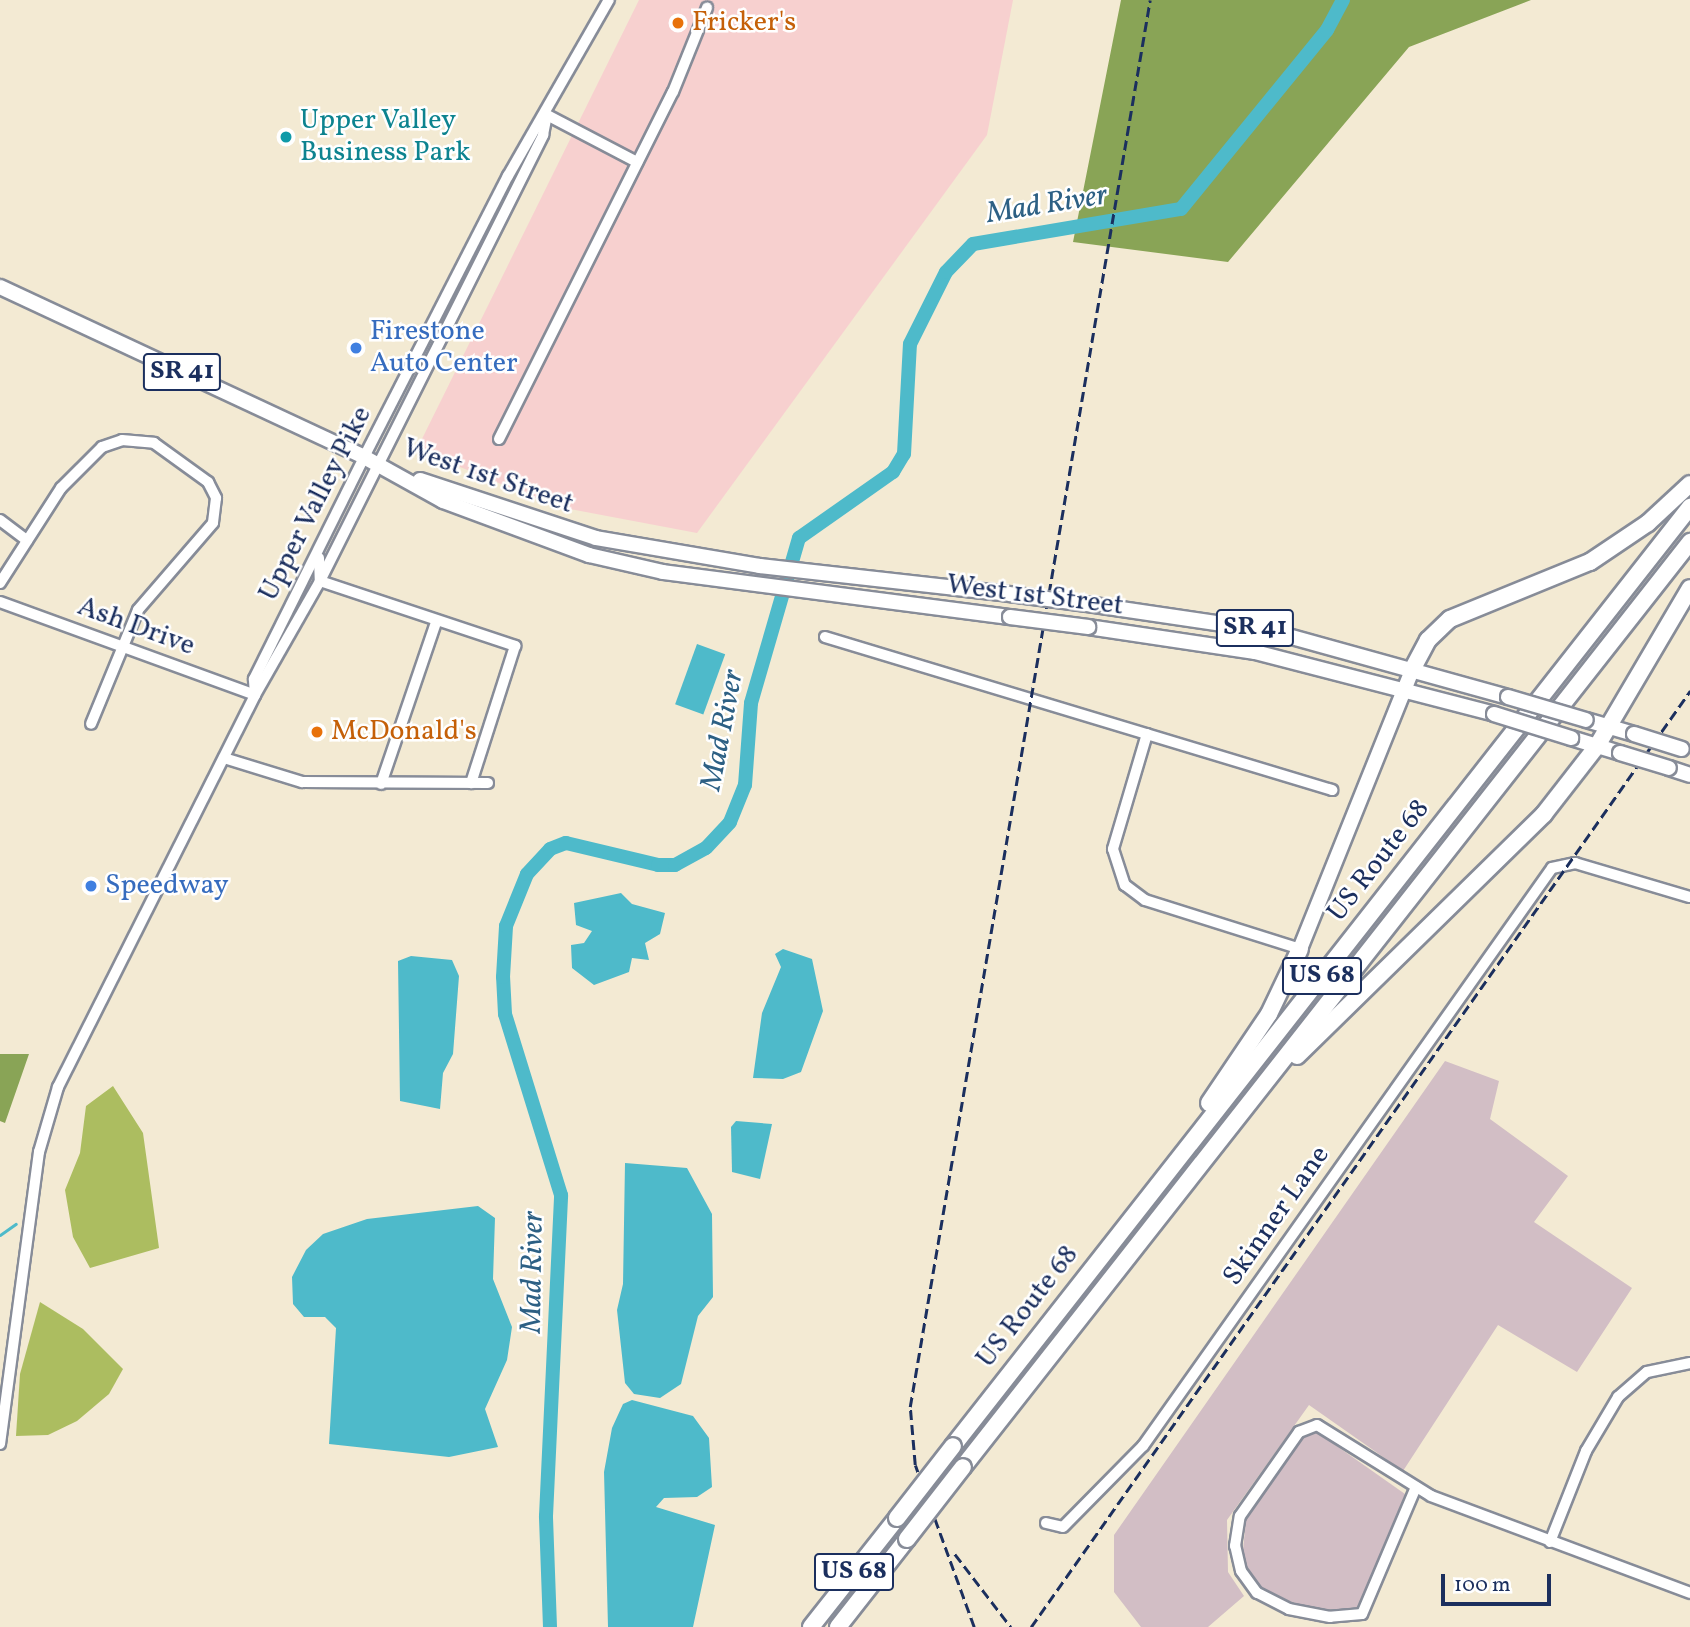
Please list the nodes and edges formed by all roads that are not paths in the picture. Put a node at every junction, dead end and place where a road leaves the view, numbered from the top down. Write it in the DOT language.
graph roads {
  1 [pos="608,0"];
  2 [pos="707,8"];
  3 [pos="547,115"];
  4 [pos="638,162"];
  5 [pos="0,287"];
  6 [pos="499,439"];
  7 [pos="364,457"];
  8 [pos="379,465"];
  9 [pos="1690,484"];
  10 [pos="1690,507"];
  11 [pos="334,518"];
  12 [pos="0,520"];
  13 [pos="27,540"];
  14 [pos="1690,541"];
  15 [pos="320,581"];
  16 [pos="0,583"];
  17 [pos="1690,588"];
  18 [pos="0,602"];
  19 [pos="436,622"];
  20 [pos="825,637"];
  21 [pos="121,645"];
  22 [pos="1412,670"];
  23 [pos="1402,691"];
  24 [pos="255,695"];
  25 [pos="91,724"];
  26 [pos="1608,727"];
  27 [pos="1147,734"];
  28 [pos="1597,746"];
  29 [pos="1686,750"];
  30 [pos="224,758"];
  31 [pos="1690,775"];
  32 [pos="471,783"];
  33 [pos="488,783"];
  34 [pos="381,784"];
  35 [pos="1332,790"];
  36 [pos="1690,897"];
  37 [pos="1300,948"];
  38 [pos="1246,1107"];
  39 [pos="1129,1222"];
  40 [pos="1690,1363"];
  41 [pos="0,1444"];
  42 [pos="1416,1488"];
  43 [pos="1046,1523"];
  44 [pos="1550,1542"];
  45 [pos="1690,1593"];
  46 [pos="811,1627"];
  47 [pos="838,1627"];
  1 -- 3 [label="street, Upper Valley Pike"];
  2 -- 4 [label="street"];
  3 -- 4 [label="street"];
  3 -- 7 [label="street, Upper Valley Pike"];
  3 -- 8 [label="street, Upper Valley Pike"];
  4 -- 6 [label="street"];
  5 -- 7 [label="main road, West 1st Street / SR 41"];
  7 -- 8 [label="main road, West 1st Street / SR 41"];
  7 -- 11 [label="street, Upper Valley Pike"];
  8 -- 15 [label="street, Upper Valley Pike"];
  8 -- 22 [label="main road, West 1st Street / SR 41, bridge"];
  8 -- 23 [label="main road, West 1st Street / SR 41, bridge"];
  9 -- 22 [label="highway"];
  10 -- 39 [label="highway, US Route 68 / US 68"];
  11 -- 15 [label="street"];
  11 -- 24 [label="street, Upper Valley Pike"];
  12 -- 13 [label="street"];
  13 -- 16 [label="street"];
  13 -- 21 [label="street"];
  14 -- 38 [label="highway, US Route 68 / US 68"];
  15 -- 19 [label="street"];
  15 -- 24 [label="street, Upper Valley Pike"];
  17 -- 26 [label="highway"];
  18 -- 21 [label="street, Ash Drive"];
  19 -- 32 [label="street"];
  19 -- 34 [label="street"];
  20 -- 27 [label="street"];
  21 -- 24 [label="street, Ash Drive"];
  21 -- 25 [label="street"];
  22 -- 23 [label="main road"];
  22 -- 26 [label="main road, West 1st Street / SR 41, bridge"];
  23 -- 28 [label="main road, West 1st Street / SR 41, bridge"];
  23 -- 37 [label="main road"];
  24 -- 30 [label="street, Upper Valley Pike"];
  26 -- 28 [label="highway"];
  26 -- 29 [label="main road, West 1st Street / SR 41, bridge"];
  27 -- 35 [label="street"];
  27 -- 37 [label="street"];
  28 -- 31 [label="main road, West 1st Street / SR 41, bridge"];
  28 -- 38 [label="highway"];
  30 -- 34 [label="street"];
  30 -- 41 [label="street, Upper Valley Pike"];
  32 -- 33 [label="street"];
  32 -- 34 [label="street"];
  36 -- 43 [label="street, Skinner Lane"];
  37 -- 39 [label="highway"];
  38 -- 47 [label="highway, US Route 68 / US 68, bridge"];
  39 -- 46 [label="highway, US Route 68 / US 68, bridge"];
  40 -- 44 [label="street"];
  42 -- 42 [label="street"];
  42 -- 44 [label="street"];
  44 -- 45 [label="street"];
}
